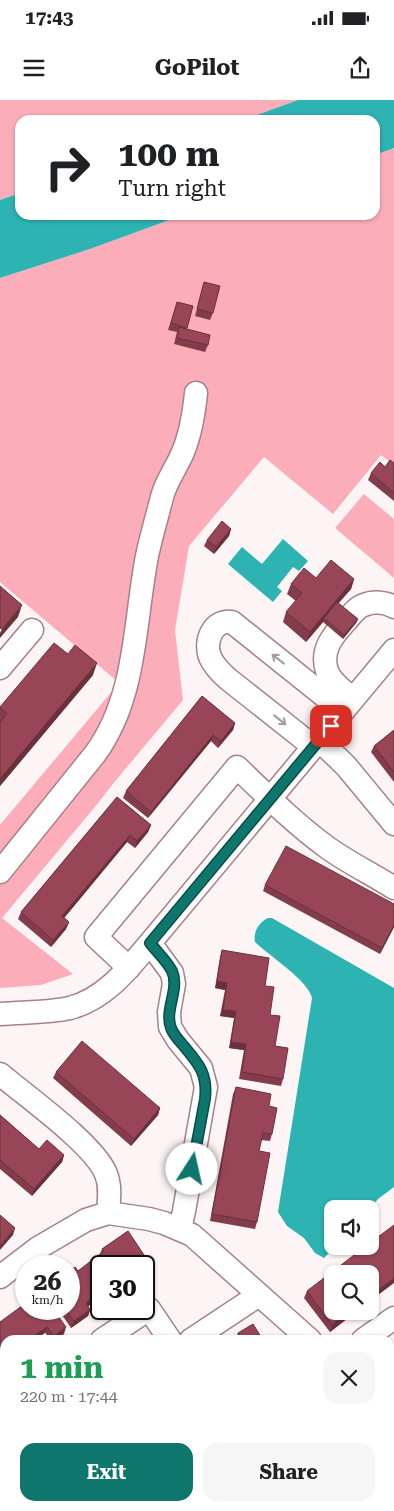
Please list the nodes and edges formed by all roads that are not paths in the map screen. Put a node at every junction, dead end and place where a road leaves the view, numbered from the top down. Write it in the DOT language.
graph roads {
  1 [pos="196,392"];
  2 [pos="394,607"];
  3 [pos="32,630"];
  4 [pos="394,650"];
  5 [pos="0,668"];
  6 [pos="326,668"];
  7 [pos="309,684"];
  8 [pos="348,705"];
  9 [pos="316,743"];
  10 [pos="271,799"];
  11 [pos="394,824"];
  12 [pos="0,872"];
  13 [pos="394,888"];
  14 [pos="150,943"];
  15 [pos="129,968"];
  16 [pos="0,1014"];
  17 [pos="0,1074"];
  18 [pos="108,1213"];
  19 [pos="180,1230"];
  20 [pos="0,1277"];
  21 [pos="259,1295"];
  22 [pos="394,1318"];
  23 [pos="110,1335"];
  24 [pos="167,1335"];
  25 [pos="199,1335"];
  26 [pos="304,1335"];
  27 [pos="370,1335"];
  1 -- 12 [label="street"];
  2 -- 6 [label="street"];
  3 -- 5 [label="street"];
  4 -- 8 [label="street"];
  6 -- 7 [label="street"];
  6 -- 8 [label="street"];
  7 -- 8 [label="street"];
  7 -- 9 [label="street, one-way"];
  8 -- 9 [label="street"];
  9 -- 10 [label="street"];
  9 -- 11 [label="street"];
  10 -- 13 [label="street"];
  10 -- 14 [label="street"];
  10 -- 15 [label="street"];
  14 -- 15 [label="street"];
  14 -- 19 [label="street"];
  15 -- 16 [label="street"];
  17 -- 18 [label="street"];
  18 -- 19 [label="street"];
  18 -- 20 [label="street"];
  19 -- 21 [label="street"];
  21 -- 25 [label="street"];
  21 -- 26 [label="street"];
  22 -- 27 [label="street"];
  23 -- 24 [label="street"];
}
